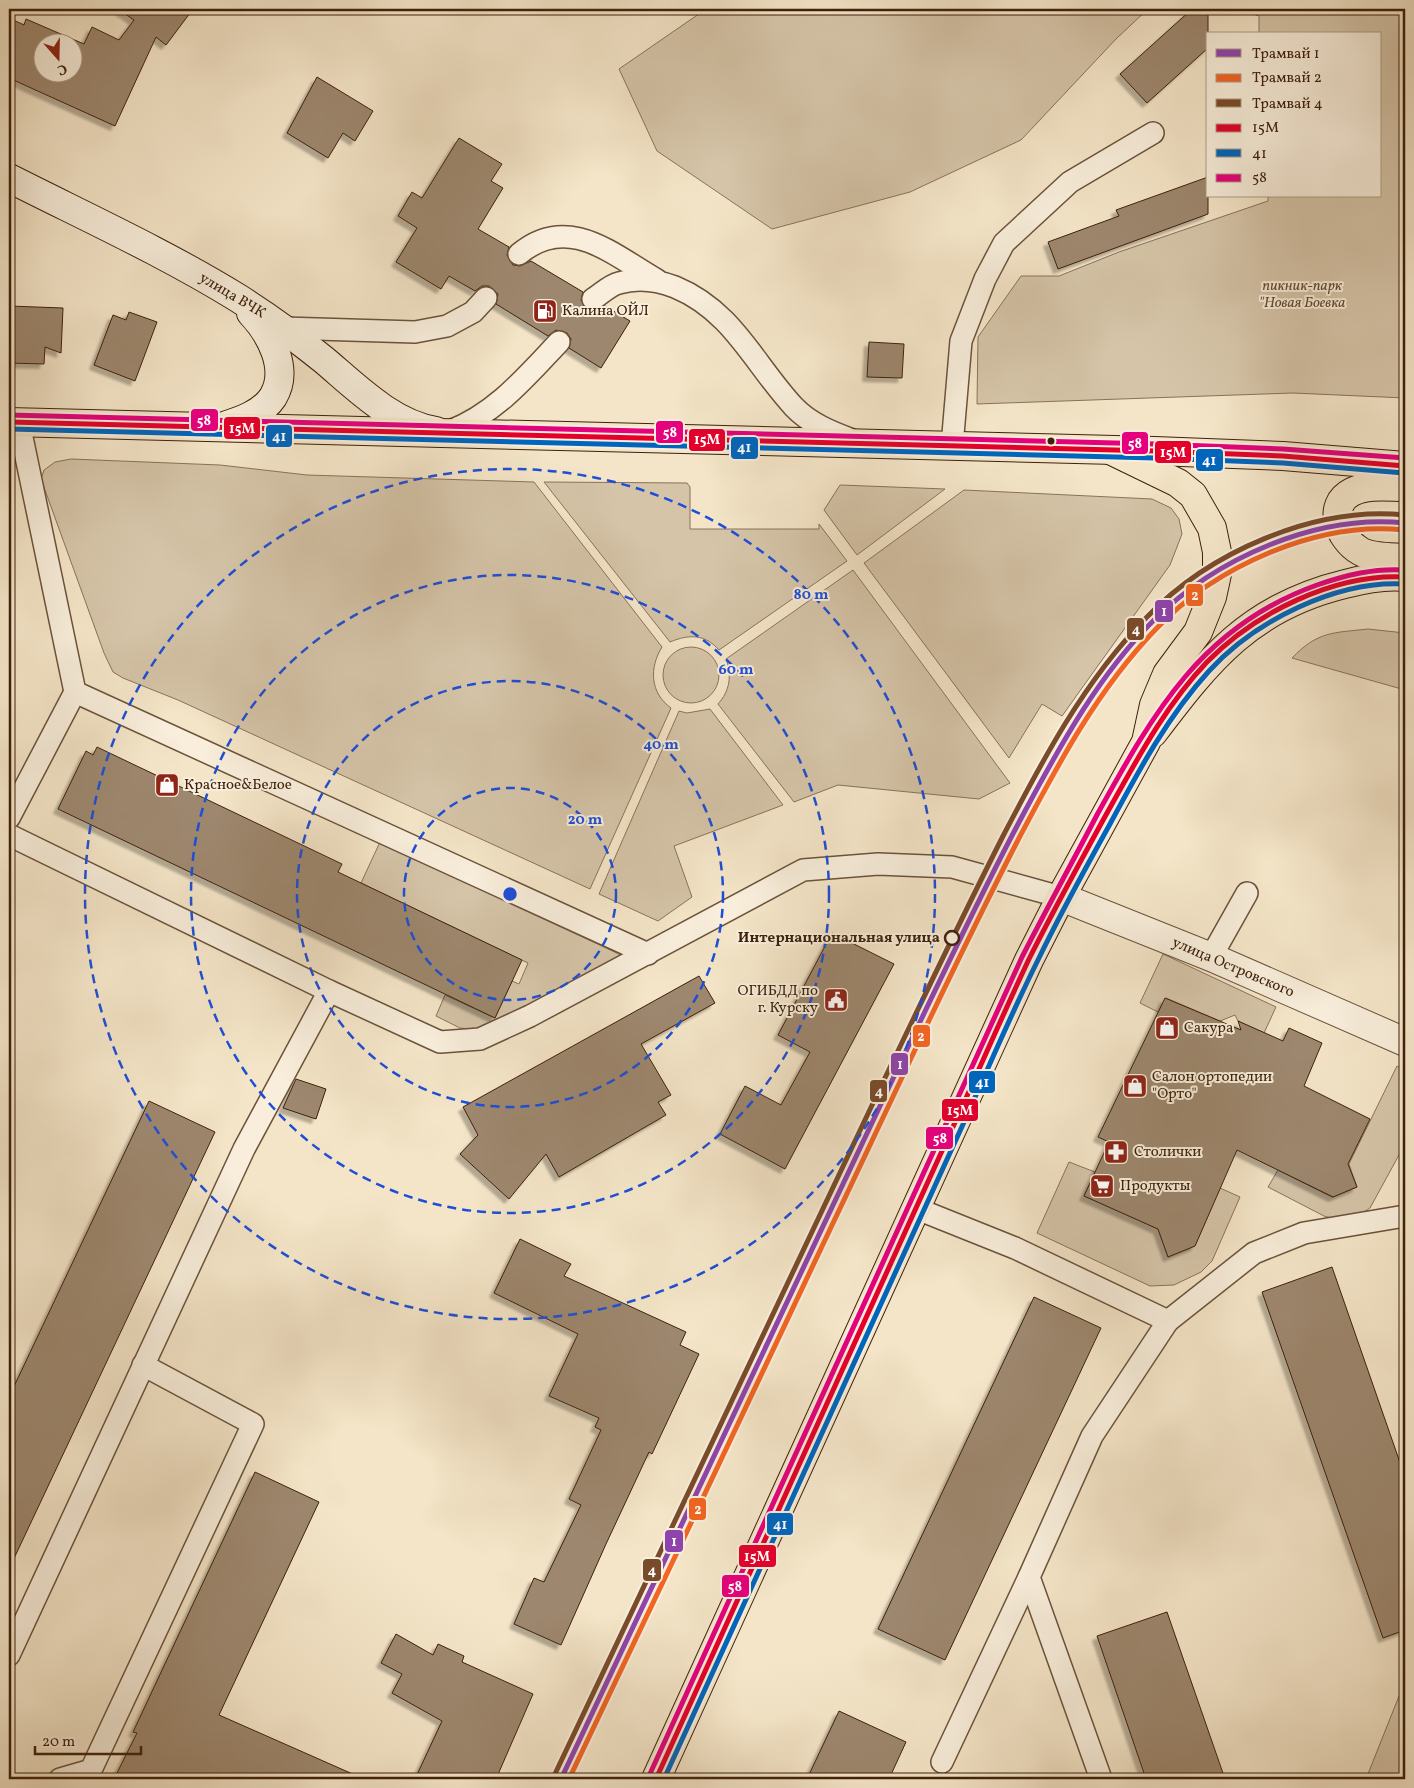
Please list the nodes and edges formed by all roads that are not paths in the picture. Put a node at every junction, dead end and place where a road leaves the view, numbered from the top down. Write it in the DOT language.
graph roads {
  1 [pos="1153,133"];
  2 [pos="9,178"];
  3 [pos="519,254"];
  4 [pos="657,280"];
  5 [pos="237,298"];
  6 [pos="486,298"];
  7 [pos="593,299"];
  8 [pos="284,328"];
  9 [pos="559,342"];
  10 [pos="14,423"];
  11 [pos="221,427"];
  12 [pos="445,432"];
  13 [pos="860,443"];
  14 [pos="952,446"];
  15 [pos="1110,450"];
  16 [pos="1405,466"];
  17 [pos="1405,487"];
  18 [pos="1405,558"];
  19 [pos="1405,576"];
  20 [pos="75,692"];
  21 [pos="1146,742"];
  22 [pos="9,818"];
  23 [pos="9,835"];
  24 [pos="1247,893"];
  25 [pos="1061,897"];
  26 [pos="648,954"];
  27 [pos="1211,957"];
  28 [pos="329,991"];
  29 [pos="1405,1042"];
  30 [pos="915,1208"];
  31 [pos="1405,1216"];
  32 [pos="1168,1321"];
  33 [pos="143,1365"];
  34 [pos="1029,1577"];
  35 [pos="9,1655"];
  36 [pos="942,1762"];
  37 [pos="87,1775"];
  38 [pos="60,1779"];
  39 [pos="656,1779"];
  40 [pos="1101,1779"];
  1 -- 14 [label="lane"];
  2 -- 5 [label="main road, улица ВЧК"];
  3 -- 4 [label="lane"];
  4 -- 7 [label="lane"];
  4 -- 13 [label="lane"];
  5 -- 8 [label="main road, улица ВЧК"];
  5 -- 11 [label="main road"];
  6 -- 8 [label="lane"];
  8 -- 12 [label="main road, улица ВЧК"];
  9 -- 12 [label="lane"];
  10 -- 11 [label="main road"];
  10 -- 20 [label="lane"];
  11 -- 12 [label="main road"];
  12 -- 13 [label="main road"];
  13 -- 14 [label="main road"];
  14 -- 15 [label="main road"];
  15 -- 16 [label="main road"];
  15 -- 21 [label="main road"];
  17 -- 18 [label="main road"];
  19 -- 21 [label="main road"];
  20 -- 22 [label="lane"];
  20 -- 26 [label="lane"];
  21 -- 25 [label="main road"];
  23 -- 28 [label="lane"];
  24 -- 27 [label="lane"];
  25 -- 26 [label="lane"];
  25 -- 27 [label="main road, улица Островского"];
  25 -- 30 [label="main road"];
  26 -- 28 [label="lane"];
  27 -- 29 [label="main road, улица Островского"];
  28 -- 33 [label="lane"];
  30 -- 32 [label="lane"];
  30 -- 39 [label="main road"];
  31 -- 32 [label="lane"];
  32 -- 34 [label="lane"];
  33 -- 35 [label="lane"];
  33 -- 37 [label="lane"];
  34 -- 36 [label="lane"];
  34 -- 40 [label="lane"];
  37 -- 38 [label="lane"];
}
